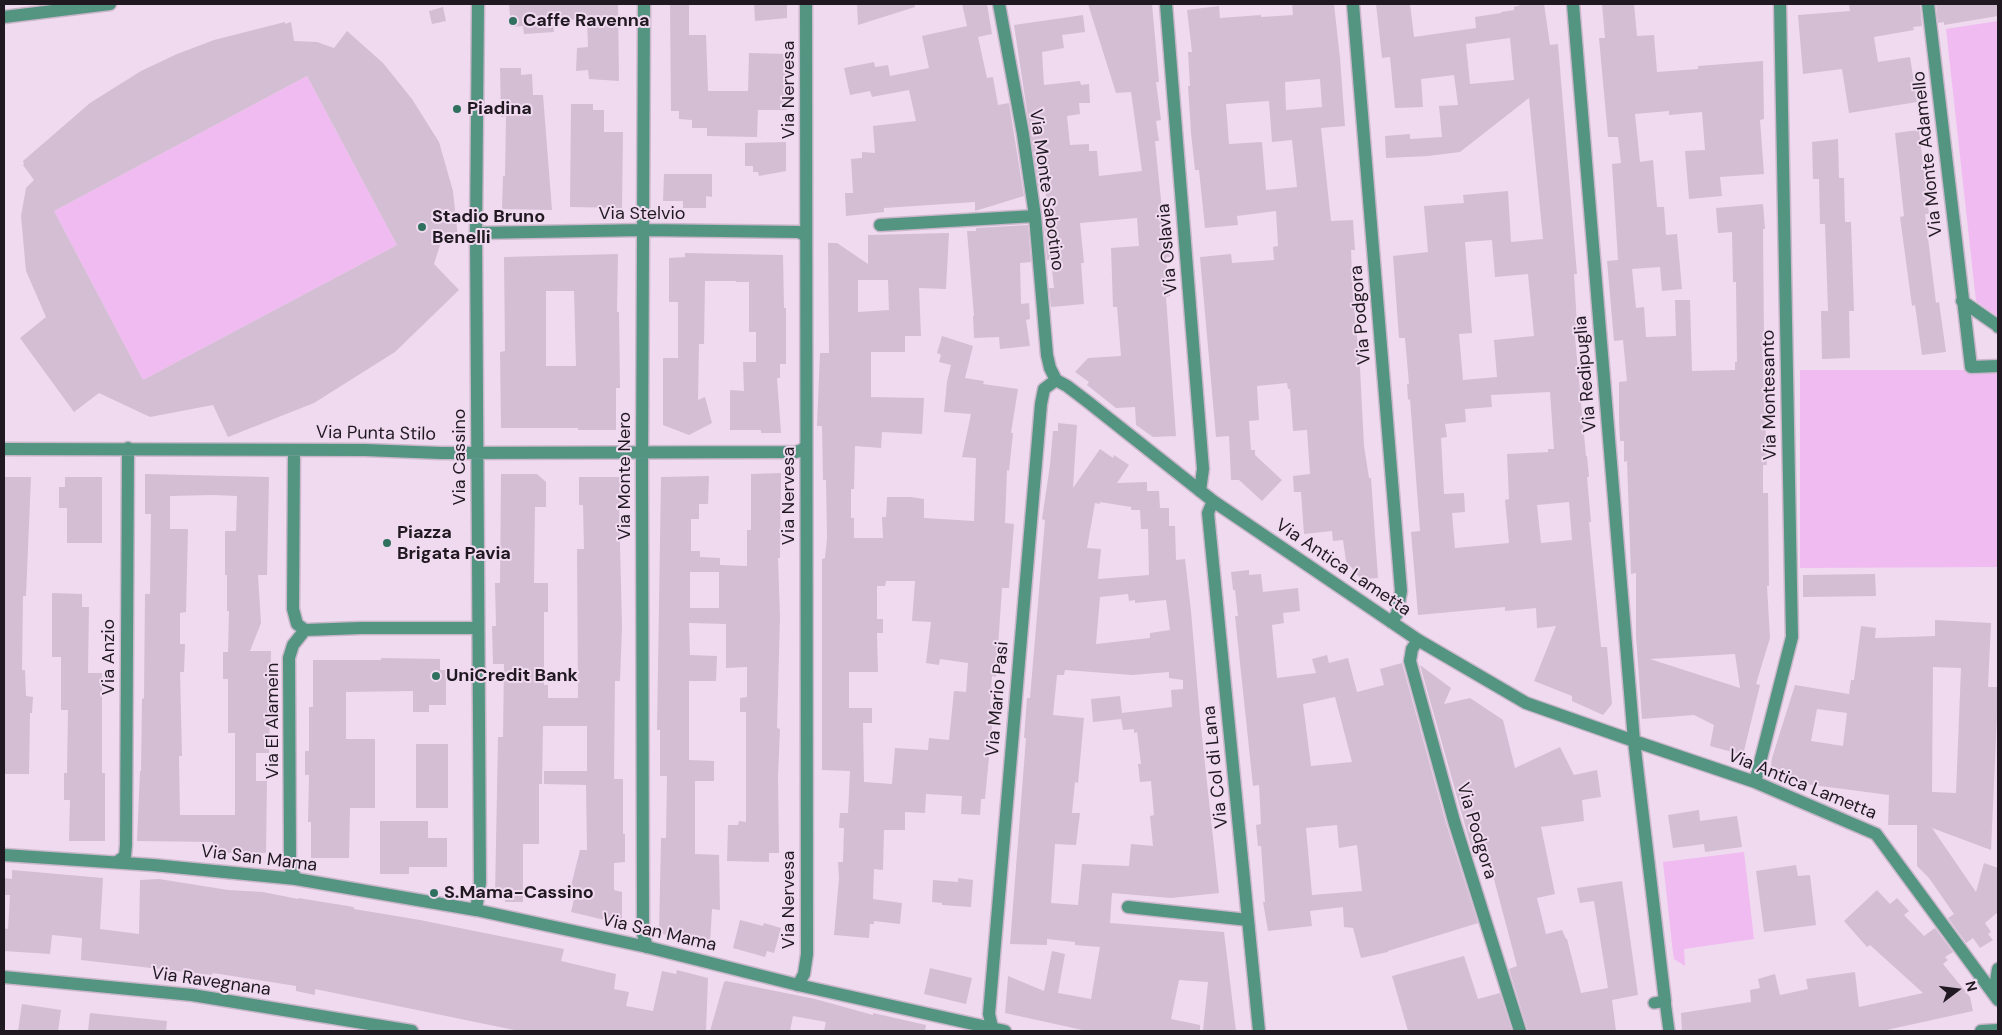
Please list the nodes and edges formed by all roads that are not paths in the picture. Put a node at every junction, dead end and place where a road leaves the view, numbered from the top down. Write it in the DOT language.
graph roads {
  1 [pos="110,4"];
  2 [pos="478,4"];
  3 [pos="644,4"];
  4 [pos="806,4"];
  5 [pos="998,4"];
  6 [pos="1166,4"];
  7 [pos="1352,4"];
  8 [pos="1573,4"];
  9 [pos="1780,4"];
  10 [pos="1928,4"];
  11 [pos="4,17"];
  12 [pos="1035,216"];
  13 [pos="880,225"];
  14 [pos="644,230"];
  15 [pos="476,233"];
  16 [pos="806,236"];
  17 [pos="1962,301"];
  18 [pos="1998,328"];
  19 [pos="1998,366"];
  20 [pos="1056,380"];
  21 [pos="806,446"];
  22 [pos="128,448"];
  23 [pos="4,449"];
  24 [pos="294,450"];
  25 [pos="642,451"];
  26 [pos="478,452"];
  27 [pos="1200,491"];
  28 [pos="1213,500"];
  29 [pos="1391,622"];
  30 [pos="478,628"];
  31 [pos="305,630"];
  32 [pos="1418,640"];
  33 [pos="1634,741"];
  34 [pos="1754,782"];
  35 [pos="4,855"];
  36 [pos="117,862"];
  37 [pos="296,880"];
  38 [pos="1128,908"];
  39 [pos="476,910"];
  40 [pos="1248,920"];
  41 [pos="647,947"];
  42 [pos="1998,969"];
  43 [pos="4,977"];
  44 [pos="798,985"];
  45 [pos="1996,997"];
  46 [pos="1660,1002"];
  47 [pos="992,1027"];
  48 [pos="1998,1030"];
  49 [pos="412,1031"];
  50 [pos="1005,1031"];
  51 [pos="1259,1031"];
  52 [pos="1520,1031"];
  53 [pos="1669,1031"];
  54 [pos="1981,1031"];
  1 -- 11 [label="street"];
  2 -- 15 [label="street, Via Cassino"];
  3 -- 14 [label="street, Via Monte Nero"];
  4 -- 16 [label="street, Via Nervesa"];
  5 -- 12 [label="street, Via Monte Sabotino"];
  6 -- 27 [label="street, Via Oslavia"];
  7 -- 29 [label="street, Via Podgora"];
  8 -- 33 [label="street, Via Redipuglia"];
  9 -- 34 [label="street, Via Montesanto"];
  10 -- 17 [label="street, Via Monte Adamello"];
  12 -- 13 [label="street"];
  12 -- 20 [label="street, Via Monte Sabotino"];
  14 -- 15 [label="street, Via Stelvio"];
  14 -- 16 [label="street, Via Stelvio"];
  14 -- 25 [label="street, Via Monte Nero"];
  15 -- 26 [label="street, Via Cassino"];
  16 -- 21 [label="street, Via Nervesa"];
  17 -- 18 [label="street"];
  17 -- 19 [label="street, Via Monte Adamello"];
  20 -- 27 [label="street, Via Antica Lametta"];
  20 -- 47 [label="street, Via Mario Pasi"];
  21 -- 25 [label="street, Via Punta Stilo"];
  21 -- 44 [label="street, Via Nervesa"];
  22 -- 23 [label="street, Via Punta Stilo"];
  22 -- 24 [label="street, Via Punta Stilo"];
  22 -- 36 [label="street, Via Anzio"];
  24 -- 26 [label="street, Via Punta Stilo"];
  24 -- 31 [label="street"];
  25 -- 26 [label="street, Via Punta Stilo"];
  25 -- 41 [label="street, Via Monte Nero"];
  26 -- 30 [label="street, Via Cassino"];
  27 -- 28 [label="street, Via Antica Lametta"];
  28 -- 29 [label="street, Via Antica Lametta"];
  28 -- 40 [label="street, Via Col di Lana"];
  29 -- 32 [label="street, Via Antica Lametta"];
  30 -- 31 [label="street"];
  30 -- 39 [label="street, Via Cassino"];
  31 -- 37 [label="street, Via El Alamein"];
  32 -- 33 [label="street, Via Antica Lametta"];
  32 -- 52 [label="street, Via Podgora"];
  33 -- 34 [label="street, Via Antica Lametta"];
  33 -- 46 [label="street"];
  34 -- 45 [label="street, Via Antica Lametta"];
  35 -- 36 [label="street, Via San Mama"];
  36 -- 37 [label="street, Via San Mama"];
  37 -- 39 [label="street, Via San Mama"];
  38 -- 40 [label="street"];
  39 -- 41 [label="street, Via San Mama"];
  40 -- 51 [label="street, Via Col di Lana"];
  41 -- 44 [label="street, Via San Mama"];
  42 -- 45 [label="street"];
  43 -- 49 [label="street, Via Ravegnana"];
  44 -- 47 [label="street, Via San Mama"];
  46 -- 53 [label="street"];
  47 -- 50 [label="street, Via San Mama"];
  48 -- 54 [label="street"];
}
